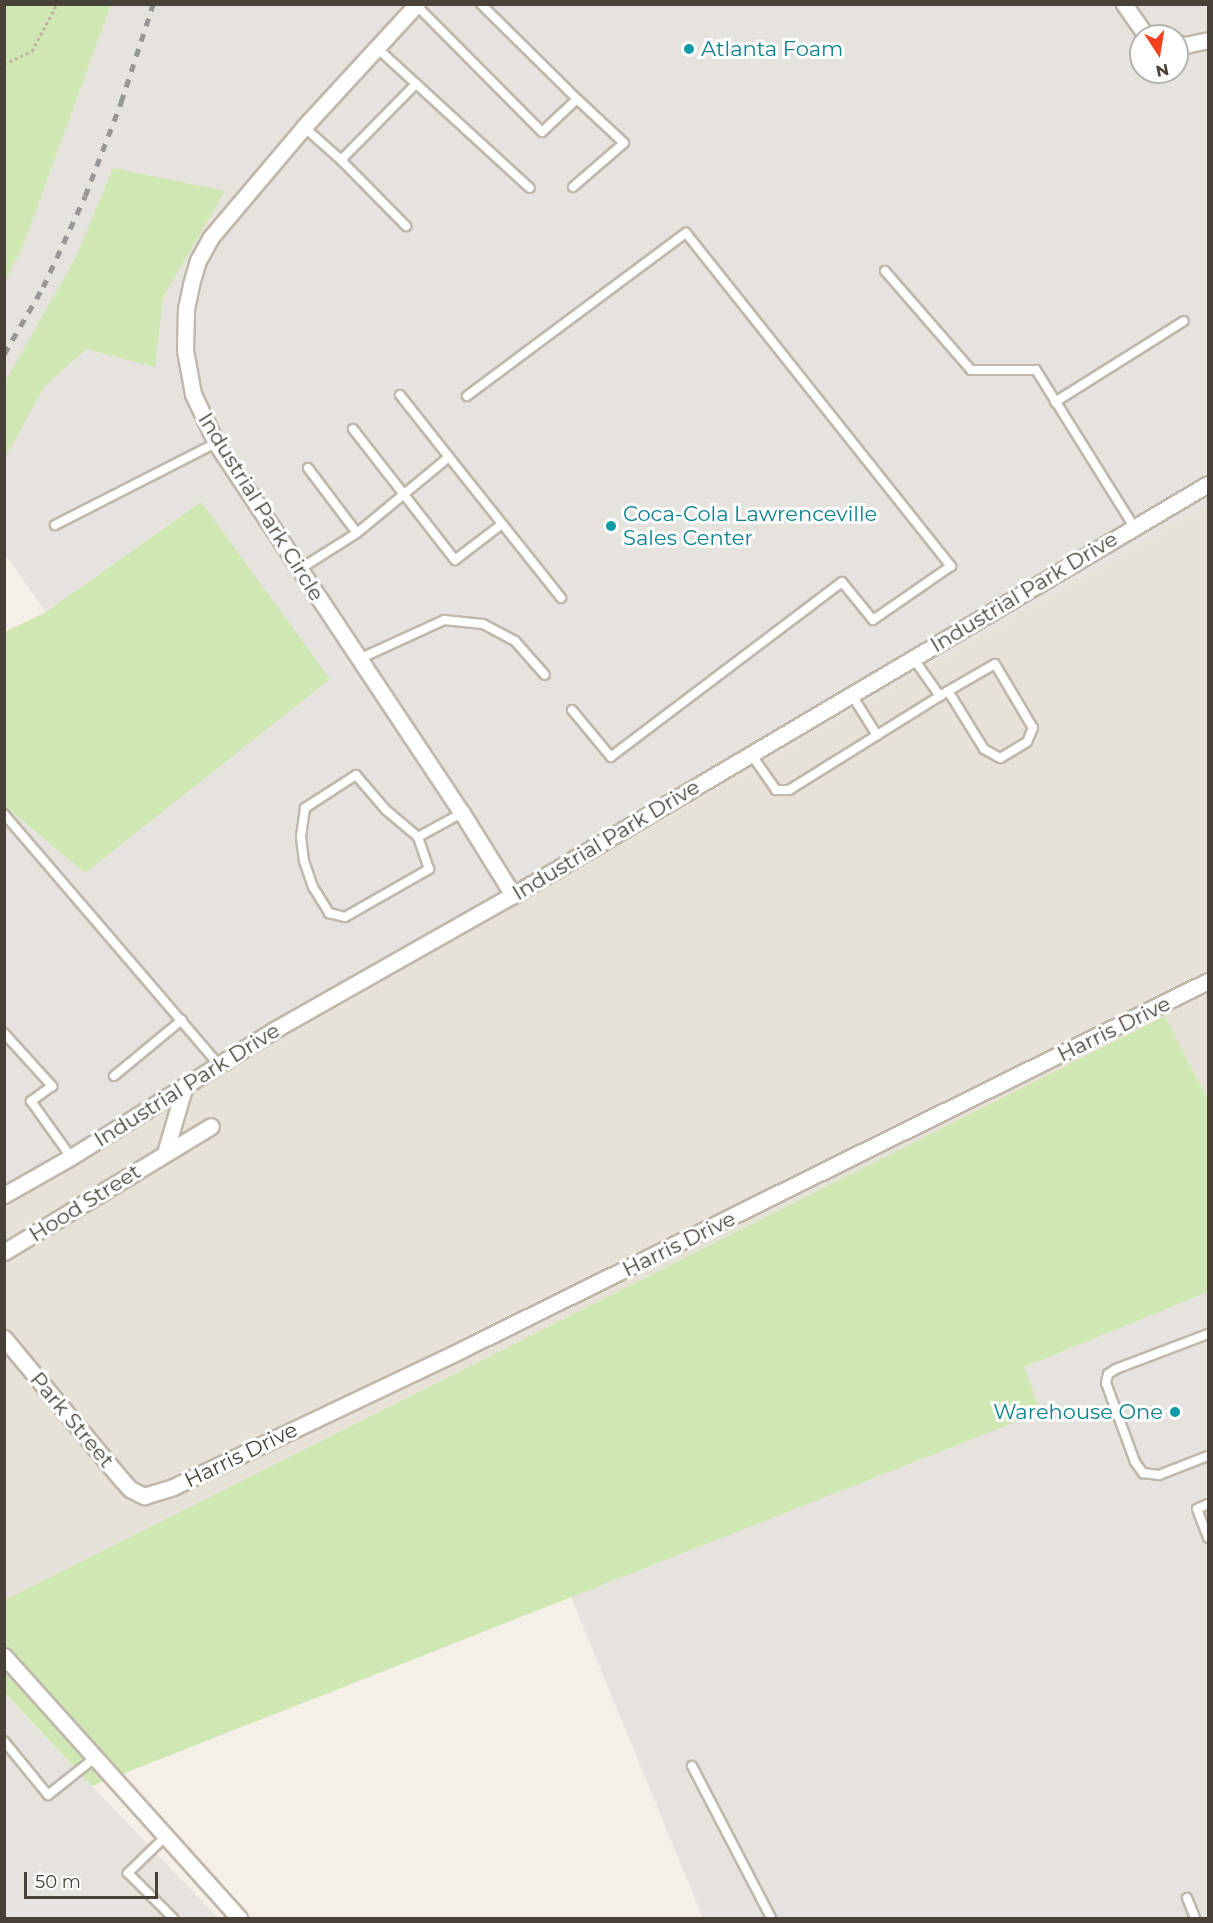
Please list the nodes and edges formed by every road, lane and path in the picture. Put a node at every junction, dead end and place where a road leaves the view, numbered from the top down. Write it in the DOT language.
graph roads {
  1 [pos="57,4"];
  2 [pos="481,4"];
  3 [pos="1124,4"];
  4 [pos="416,5"];
  5 [pos="1138,24"];
  6 [pos="1209,40"];
  7 [pos="1189,44"];
  8 [pos="377,48"];
  9 [pos="4,63"];
  10 [pos="416,84"];
  11 [pos="577,99"];
  12 [pos="304,127"];
  13 [pos="341,160"];
  14 [pos="573,187"];
  15 [pos="530,188"];
  16 [pos="406,226"];
  17 [pos="885,271"];
  18 [pos="1184,321"];
  19 [pos="400,395"];
  20 [pos="467,396"];
  21 [pos="1055,402"];
  22 [pos="353,429"];
  23 [pos="216,443"];
  24 [pos="449,457"];
  25 [pos="308,468"];
  26 [pos="1209,484"];
  27 [pos="404,494"];
  28 [pos="502,524"];
  29 [pos="55,525"];
  30 [pos="1134,527"];
  31 [pos="357,533"];
  32 [pos="300,569"];
  33 [pos="561,598"];
  34 [pos="913,658"];
  35 [pos="358,659"];
  36 [pos="545,675"];
  37 [pos="948,692"];
  38 [pos="851,694"];
  39 [pos="940,696"];
  40 [pos="572,710"];
  41 [pos="877,735"];
  42 [pos="751,754"];
  43 [pos="462,813"];
  44 [pos="4,814"];
  45 [pos="418,837"];
  46 [pos="513,895"];
  47 [pos="1209,981"];
  48 [pos="182,1020"];
  49 [pos="4,1033"];
  50 [pos="218,1064"];
  51 [pos="114,1076"];
  52 [pos="185,1085"];
  53 [pos="211,1126"];
  54 [pos="165,1153"];
  55 [pos="71,1157"];
  56 [pos="4,1195"];
  57 [pos="4,1252"];
  58 [pos="1209,1334"];
  59 [pos="4,1338"];
  60 [pos="1209,1456"];
  61 [pos="144,1496"];
  62 [pos="1209,1504"];
  63 [pos="1209,1538"];
  64 [pos="4,1656"];
  65 [pos="4,1741"];
  66 [pos="96,1757"];
  67 [pos="692,1766"];
  68 [pos="165,1837"];
  69 [pos="1187,1898"];
  70 [pos="173,1918"];
  71 [pos="239,1918"];
  72 [pos="771,1918"];
  73 [pos="1195,1918"];
  1 -- 9 [label="path"];
  2 -- 11 [label="lane"];
  3 -- 5 [label="street"];
  4 -- 8 [label="street, Industrial Park Circle"];
  4 -- 11 [label="lane"];
  6 -- 7 [label="street"];
  8 -- 10 [label="lane"];
  8 -- 12 [label="street, Industrial Park Circle"];
  10 -- 13 [label="lane"];
  10 -- 15 [label="lane"];
  11 -- 14 [label="lane"];
  12 -- 13 [label="lane"];
  12 -- 23 [label="street, Industrial Park Circle"];
  13 -- 16 [label="lane"];
  17 -- 21 [label="lane"];
  18 -- 21 [label="lane"];
  19 -- 24 [label="lane"];
  20 -- 40 [label="lane"];
  21 -- 30 [label="lane"];
  22 -- 27 [label="lane"];
  23 -- 29 [label="lane"];
  23 -- 32 [label="street, Industrial Park Circle"];
  24 -- 27 [label="lane"];
  24 -- 28 [label="lane"];
  25 -- 31 [label="lane"];
  26 -- 30 [label="street, Industrial Park Drive"];
  27 -- 28 [label="lane"];
  27 -- 31 [label="lane"];
  28 -- 33 [label="lane"];
  30 -- 34 [label="street, Industrial Park Drive"];
  31 -- 32 [label="lane"];
  32 -- 35 [label="street, Industrial Park Circle"];
  34 -- 38 [label="street, Industrial Park Drive"];
  34 -- 39 [label="lane"];
  35 -- 36 [label="lane"];
  35 -- 43 [label="street, Industrial Park Circle"];
  37 -- 37 [label="lane"];
  37 -- 39 [label="lane"];
  38 -- 41 [label="lane"];
  38 -- 42 [label="street, Industrial Park Drive"];
  39 -- 41 [label="lane"];
  41 -- 42 [label="lane"];
  42 -- 46 [label="street, Industrial Park Drive"];
  43 -- 45 [label="lane"];
  43 -- 46 [label="street, Industrial Park Circle"];
  44 -- 48 [label="lane"];
  45 -- 45 [label="lane"];
  46 -- 50 [label="street, Industrial Park Drive"];
  47 -- 61 [label="street, Harris Drive"];
  48 -- 50 [label="lane"];
  48 -- 51 [label="lane"];
  49 -- 55 [label="lane"];
  50 -- 52 [label="street, Industrial Park Drive"];
  52 -- 54 [label="street, Hood Street"];
  52 -- 55 [label="street, Industrial Park Drive"];
  53 -- 54 [label="street, Hood Street"];
  54 -- 57 [label="street, Hood Street"];
  55 -- 56 [label="street, Industrial Park Drive"];
  58 -- 60 [label="lane"];
  59 -- 61 [label="street, Park Street"];
  62 -- 63 [label="lane"];
  64 -- 66 [label="street"];
  65 -- 66 [label="lane"];
  66 -- 68 [label="street"];
  67 -- 72 [label="lane"];
  68 -- 70 [label="lane"];
  68 -- 71 [label="street"];
  69 -- 73 [label="lane"];
}
